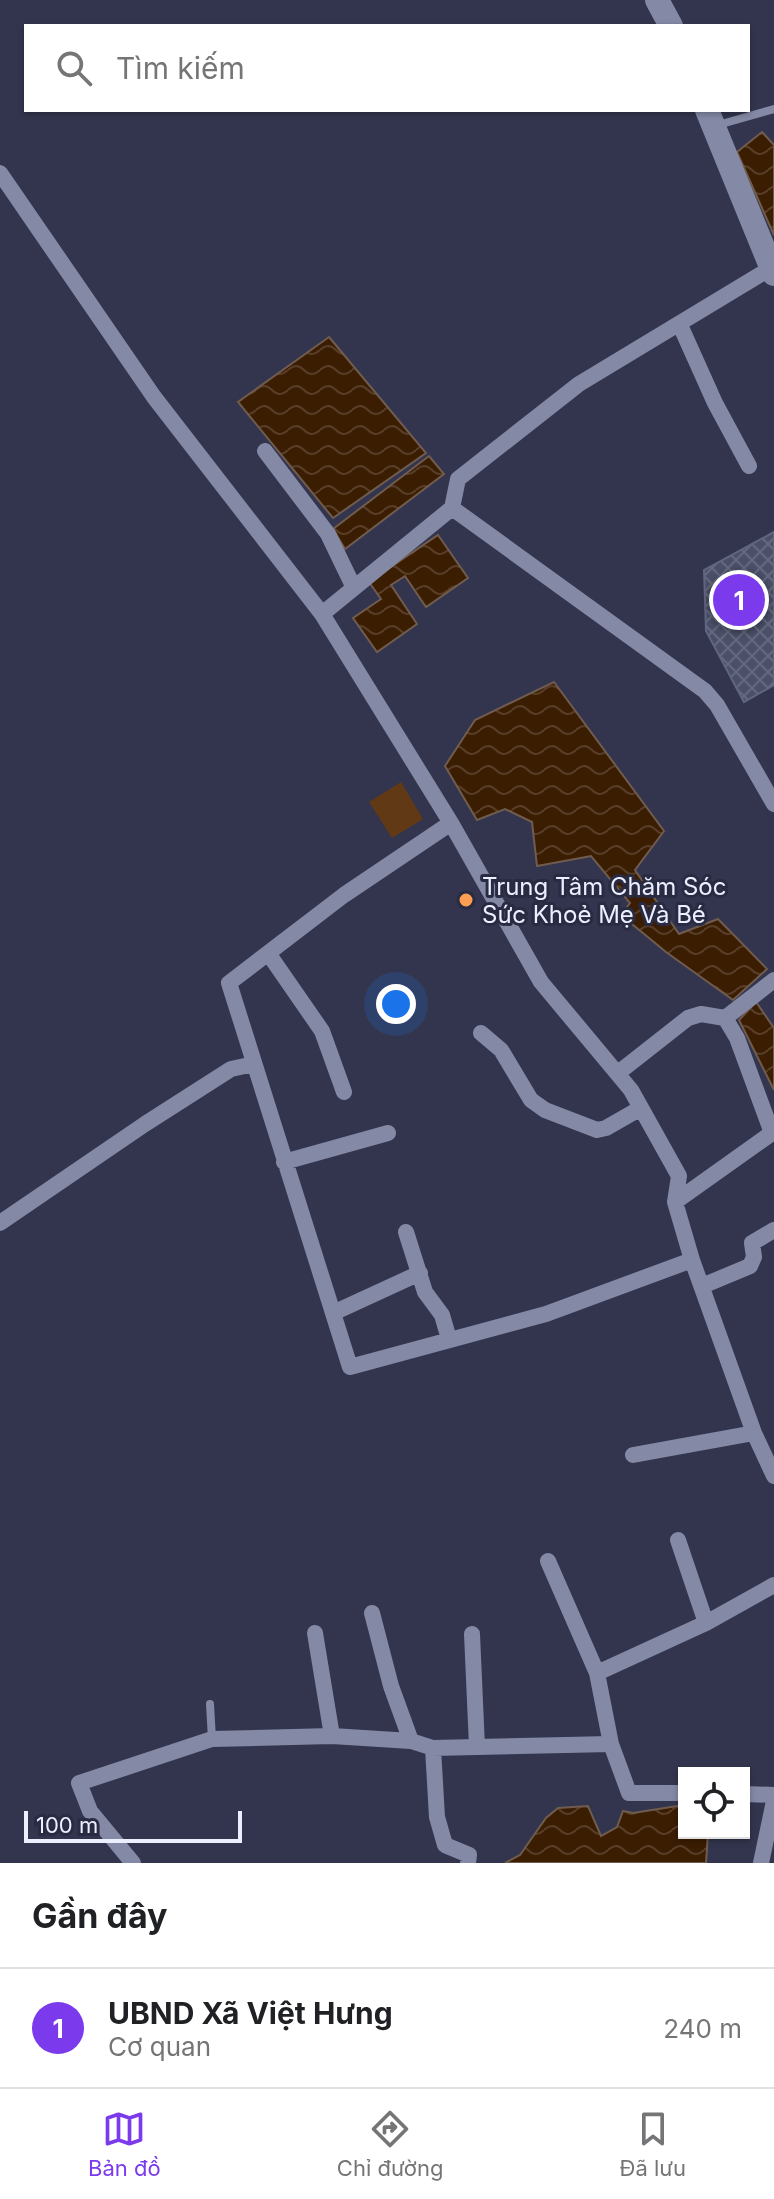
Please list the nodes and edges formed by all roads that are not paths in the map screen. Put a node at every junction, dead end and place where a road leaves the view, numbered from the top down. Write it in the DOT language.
graph roads {
  1 [pos="657,0"];
  2 [pos="670,24"];
  3 [pos="774,109"];
  4 [pos="710,118"];
  5 [pos="0,173"];
  6 [pos="773,271"];
  7 [pos="680,325"];
  8 [pos="265,451"];
  9 [pos="749,466"];
  10 [pos="452,508"];
  11 [pos="354,588"];
  12 [pos="322,614"];
  13 [pos="774,804"];
  14 [pos="451,823"];
  15 [pos="268,953"];
  16 [pos="774,980"];
  17 [pos="725,1018"];
  18 [pos="481,1033"];
  19 [pos="254,1064"];
  20 [pos="618,1073"];
  21 [pos="344,1092"];
  22 [pos="641,1108"];
  23 [pos="388,1133"];
  24 [pos="284,1162"];
  25 [pos="675,1202"];
  26 [pos="0,1223"];
  27 [pos="774,1230"];
  28 [pos="406,1232"];
  29 [pos="692,1260"];
  30 [pos="420,1273"];
  31 [pos="702,1286"];
  32 [pos="333,1313"];
  33 [pos="449,1339"];
  34 [pos="754,1433"];
  35 [pos="633,1455"];
  36 [pos="770,1456"];
  37 [pos="774,1476"];
  38 [pos="678,1540"];
  39 [pos="548,1561"];
  40 [pos="774,1585"];
  41 [pos="372,1613"];
  42 [pos="706,1623"];
  43 [pos="315,1633"];
  44 [pos="472,1634"];
  45 [pos="597,1673"];
  46 [pos="210,1704"];
  47 [pos="332,1736"];
  48 [pos="212,1739"];
  49 [pos="411,1741"];
  50 [pos="611,1744"];
  51 [pos="477,1747"];
  52 [pos="433,1748"];
  53 [pos="678,1793"];
  54 [pos="750,1794"];
  55 [pos="774,1795"];
  56 [pos="774,1801"];
  57 [pos="468,1859"];
  58 [pos="133,1863"];
  59 [pos="761,1863"];
  1 -- 2 [label="main road"];
  3 -- 4 [label="lane"];
  4 -- 6 [label="main road"];
  5 -- 12 [label="street"];
  6 -- 7 [label="street"];
  7 -- 9 [label="street"];
  7 -- 10 [label="street"];
  8 -- 11 [label="street"];
  10 -- 11 [label="street"];
  10 -- 13 [label="street"];
  11 -- 12 [label="street"];
  12 -- 14 [label="street"];
  14 -- 15 [label="street"];
  14 -- 20 [label="street"];
  15 -- 19 [label="street"];
  15 -- 21 [label="street"];
  16 -- 17 [label="street"];
  17 -- 20 [label="street"];
  17 -- 25 [label="street"];
  18 -- 22 [label="street"];
  19 -- 24 [label="street"];
  19 -- 26 [label="street"];
  20 -- 22 [label="street"];
  22 -- 25 [label="street"];
  23 -- 24 [label="street"];
  24 -- 32 [label="street"];
  25 -- 29 [label="street"];
  27 -- 31 [label="street"];
  28 -- 30 [label="street"];
  29 -- 31 [label="street"];
  29 -- 33 [label="street"];
  30 -- 32 [label="street"];
  30 -- 33 [label="street"];
  31 -- 34 [label="street"];
  32 -- 33 [label="street"];
  34 -- 35 [label="street"];
  34 -- 36 [label="street"];
  36 -- 37 [label="street"];
  38 -- 42 [label="street"];
  39 -- 45 [label="street"];
  40 -- 42 [label="street"];
  41 -- 49 [label="street"];
  42 -- 45 [label="street"];
  43 -- 47 [label="street"];
  44 -- 51 [label="street"];
  45 -- 50 [label="street"];
  46 -- 48 [label="lane"];
  47 -- 48 [label="street"];
  47 -- 49 [label="street"];
  48 -- 58 [label="street"];
  49 -- 52 [label="street"];
  50 -- 51 [label="street"];
  50 -- 53 [label="street"];
  51 -- 52 [label="street"];
  52 -- 57 [label="street"];
  54 -- 55 [label="street"];
  56 -- 59 [label="street"];
}
